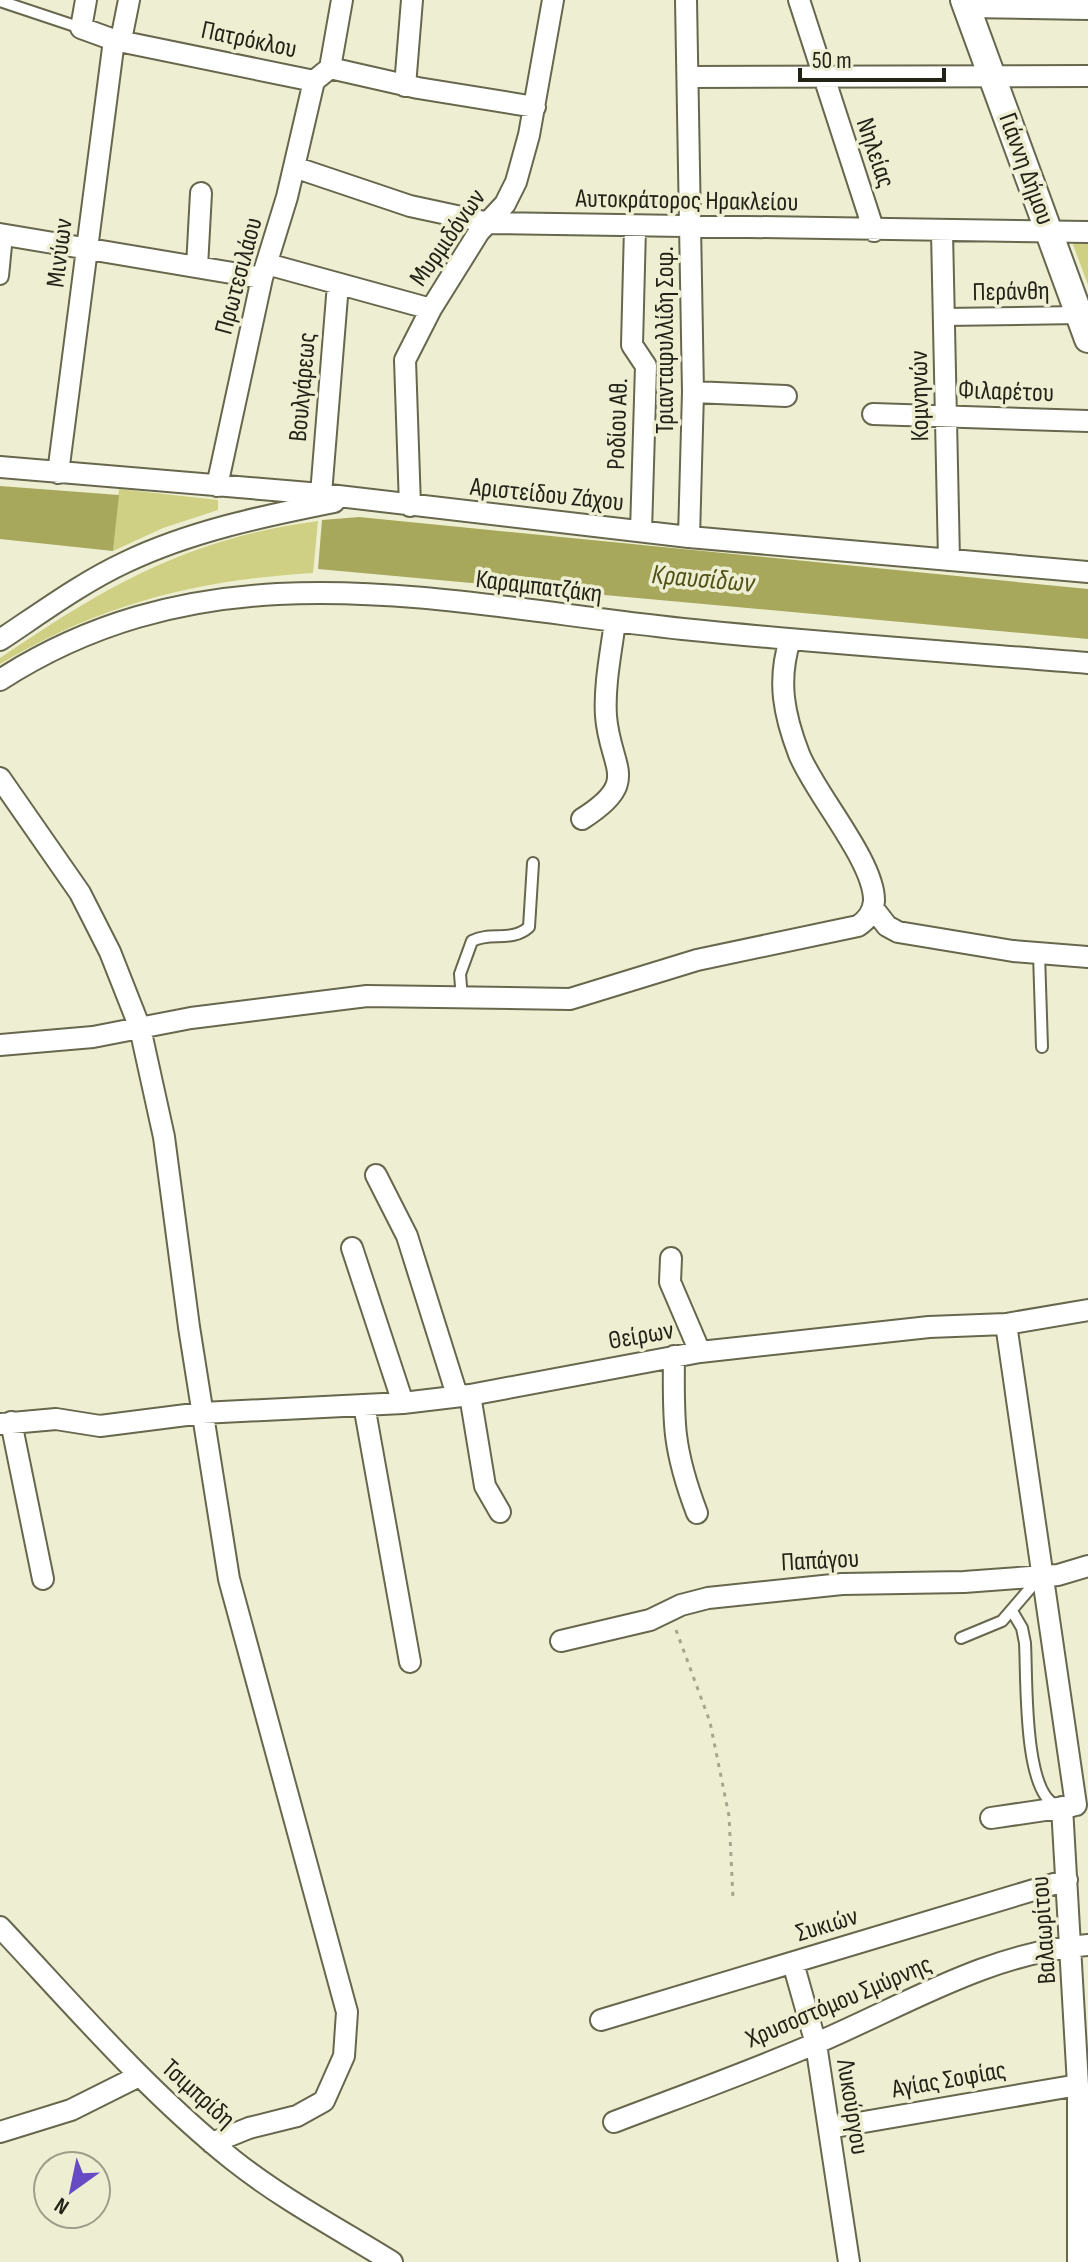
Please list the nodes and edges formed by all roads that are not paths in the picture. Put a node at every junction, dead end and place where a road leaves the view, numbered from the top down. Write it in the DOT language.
graph roads {
  1 [pos="86,0"];
  2 [pos="129,0"];
  3 [pos="342,0"];
  4 [pos="412,0"];
  5 [pos="553,0"];
  6 [pos="686,0"];
  7 [pos="799,0"];
  8 [pos="0,1"];
  9 [pos="966,3"];
  10 [pos="1088,9"];
  11 [pos="81,28"];
  12 [pos="118,40"];
  13 [pos="322,74"];
  14 [pos="992,76"];
  15 [pos="1088,76"];
  16 [pos="688,77"];
  17 [pos="821,77"];
  18 [pos="405,86"];
  19 [pos="535,107"];
  20 [pos="294,167"];
  21 [pos="201,193"];
  22 [pos="489,223"];
  23 [pos="635,228"];
  24 [pos="691,228"];
  25 [pos="874,231"];
  26 [pos="1049,231"];
  27 [pos="942,232"];
  28 [pos="1088,232"];
  29 [pos="2,234"];
  30 [pos="87,249"];
  31 [pos="197,267"];
  32 [pos="264,271"];
  33 [pos="0,276"];
  34 [pos="338,284"];
  35 [pos="431,309"];
  36 [pos="944,317"];
  37 [pos="1083,327"];
  38 [pos="693,392"];
  39 [pos="786,396"];
  40 [pos="873,414"];
  41 [pos="947,416"];
  42 [pos="1088,421"];
  43 [pos="0,467"];
  44 [pos="58,473"];
  45 [pos="217,486"];
  46 [pos="321,494"];
  47 [pos="370,501"];
  48 [pos="410,506"];
  49 [pos="641,531"];
  50 [pos="689,537"];
  51 [pos="949,560"];
  52 [pos="1088,572"];
  53 [pos="615,622"];
  54 [pos="0,640"];
  55 [pos="790,640"];
  56 [pos="1088,663"];
  57 [pos="0,680"];
  58 [pos="0,778"];
  59 [pos="582,819"];
  60 [pos="533,863"];
  61 [pos="873,908"];
  62 [pos="1039,954"];
  63 [pos="1088,957"];
  64 [pos="462,999"];
  65 [pos="140,1028"];
  66 [pos="0,1045"];
  67 [pos="1042,1047"];
  68 [pos="376,1175"];
  69 [pos="352,1248"];
  70 [pos="671,1258"];
  71 [pos="1088,1310"];
  72 [pos="1006,1324"];
  73 [pos="700,1352"];
  74 [pos="674,1356"];
  75 [pos="464,1395"];
  76 [pos="403,1403"];
  77 [pos="364,1405"];
  78 [pos="202,1413"];
  79 [pos="5,1423"];
  80 [pos="500,1512"];
  81 [pos="697,1513"];
  82 [pos="1088,1566"];
  83 [pos="1040,1577"];
  84 [pos="43,1579"];
  85 [pos="1012,1611"];
  86 [pos="961,1638"];
  87 [pos="561,1641"];
  88 [pos="410,1662"];
  89 [pos="1075,1805"];
  90 [pos="991,1818"];
  91 [pos="1067,1880"];
  92 [pos="0,1927"];
  93 [pos="1080,1946"];
  94 [pos="793,1963"];
  95 [pos="601,2020"];
  96 [pos="816,2044"];
  97 [pos="139,2076"];
  98 [pos="1078,2085"];
  99 [pos="614,2122"];
  100 [pos="829,2128"];
  101 [pos="0,2132"];
  102 [pos="212,2143"];
  103 [pos="392,2262"];
  104 [pos="849,2262"];
  105 [pos="1078,2262"];
  1 -- 11 [label="street"];
  2 -- 12 [label="street, Μινύων"];
  3 -- 13 [label="street, Πρωτεσιλάου"];
  4 -- 18 [label="street"];
  5 -- 19 [label="street, Μυρμιδόνων"];
  6 -- 16 [label="street, Τριανταφυλλίδη Σοφ."];
  7 -- 17 [label="street, Νηλείας"];
  8 -- 11 [label="lane, Πατρόκλου"];
  9 -- 10 [label="street"];
  9 -- 14 [label="street, Γιάννη Δήμου"];
  11 -- 12 [label="street, Πατρόκλου"];
  12 -- 13 [label="street, Πατρόκλου"];
  12 -- 30 [label="street, Μινύων"];
  13 -- 18 [label="street, Πατρόκλου"];
  13 -- 20 [label="street, Πρωτεσιλάου"];
  14 -- 15 [label="street"];
  14 -- 17 [label="street"];
  14 -- 26 [label="street, Γιάννη Δήμου"];
  16 -- 17 [label="street"];
  16 -- 24 [label="street, Τριανταφυλλίδη Σοφ."];
  17 -- 25 [label="street, Νηλείας"];
  18 -- 19 [label="street, Πατρόκλου"];
  19 -- 22 [label="street, Μυρμιδόνων"];
  20 -- 22 [label="street, Αυτοκράτορος Ηρακλείου"];
  20 -- 32 [label="street, Πρωτεσιλάου"];
  21 -- 31 [label="street"];
  22 -- 23 [label="street, Αυτοκράτορος Ηρακλείου"];
  22 -- 35 [label="street, Μυρμιδόνων"];
  23 -- 24 [label="street, Αυτοκράτορος Ηρακλείου"];
  23 -- 49 [label="street, Ροδίου Αθ."];
  24 -- 25 [label="street, Αυτοκράτορος Ηρακλείου"];
  24 -- 38 [label="street, Τριανταφυλλίδη Σοφ."];
  25 -- 27 [label="street, Αυτοκράτορος Ηρακλείου"];
  26 -- 27 [label="street, Αυτοκράτορος Ηρακλείου"];
  26 -- 28 [label="street, Αυτοκράτορος Ηρακλείου"];
  26 -- 37 [label="street, Γιάννη Δήμου"];
  27 -- 36 [label="street, Κομνηνών"];
  29 -- 30 [label="street"];
  29 -- 33 [label="street"];
  30 -- 31 [label="street"];
  30 -- 44 [label="street, Μινύων"];
  31 -- 32 [label="street"];
  32 -- 34 [label="street"];
  32 -- 45 [label="street, Πρωτεσιλάου"];
  34 -- 35 [label="street"];
  34 -- 46 [label="street, Βουλγάρεως"];
  35 -- 48 [label="street, Μυρμιδόνων"];
  36 -- 37 [label="street, Περάνθη"];
  36 -- 41 [label="street, Κομνηνών"];
  38 -- 39 [label="street"];
  38 -- 50 [label="street, Τριανταφυλλίδη Σοφ."];
  40 -- 41 [label="street, Φιλαρέτου"];
  41 -- 42 [label="street, Φιλαρέτου"];
  41 -- 51 [label="street, Κομνηνών"];
  43 -- 44 [label="street, Αριστείδου Ζάχου"];
  44 -- 45 [label="street, Αριστείδου Ζάχου"];
  45 -- 46 [label="street, Αριστείδου Ζάχου"];
  46 -- 47 [label="street, Αριστείδου Ζάχου"];
  47 -- 48 [label="street, Αριστείδου Ζάχου"];
  47 -- 54 [label="street"];
  48 -- 49 [label="street, Αριστείδου Ζάχου"];
  49 -- 50 [label="street, Αριστείδου Ζάχου"];
  50 -- 51 [label="street, Αριστείδου Ζάχου"];
  51 -- 52 [label="street, Αριστείδου Ζάχου"];
  53 -- 55 [label="street, Καραμπατζάκη"];
  53 -- 57 [label="street, Καραμπατζάκη"];
  53 -- 59 [label="street"];
  55 -- 56 [label="street, Καραμπατζάκη"];
  55 -- 61 [label="street"];
  58 -- 65 [label="street"];
  60 -- 64 [label="lane"];
  61 -- 62 [label="street"];
  61 -- 64 [label="street"];
  62 -- 63 [label="street"];
  62 -- 67 [label="lane"];
  64 -- 65 [label="street"];
  65 -- 66 [label="street"];
  65 -- 78 [label="street"];
  68 -- 75 [label="street"];
  69 -- 76 [label="street"];
  70 -- 73 [label="street"];
  71 -- 72 [label="street, Θείρων"];
  72 -- 73 [label="street, Θείρων"];
  72 -- 83 [label="street, Βαλαωρίτου"];
  73 -- 74 [label="street, Θείρων"];
  74 -- 75 [label="street, Θείρων"];
  74 -- 81 [label="street"];
  75 -- 76 [label="street, Θείρων"];
  75 -- 80 [label="street"];
  76 -- 77 [label="street, Θείρων"];
  77 -- 78 [label="street, Θείρων"];
  77 -- 88 [label="street"];
  78 -- 79 [label="street, Θείρων"];
  78 -- 102 [label="street"];
  79 -- 84 [label="street"];
  82 -- 83 [label="street, Παπάγου"];
  83 -- 85 [label="lane"];
  83 -- 87 [label="street, Παπάγου"];
  83 -- 89 [label="street, Βαλαωρίτου"];
  85 -- 86 [label="lane"];
  85 -- 89 [label="lane"];
  89 -- 90 [label="street"];
  89 -- 91 [label="street, Βαλαωρίτου"];
  91 -- 93 [label="street, Βαλαωρίτου"];
  91 -- 94 [label="street, Συκιών"];
  92 -- 97 [label="street, Τσιμπρίδη"];
  93 -- 96 [label="street, Χρυσοστόμου Σμύρνης"];
  93 -- 98 [label="street, Βαλαωρίτου"];
  94 -- 95 [label="street, Συκιών"];
  94 -- 96 [label="street, Λυκούργου"];
  96 -- 99 [label="street, Χρυσοστόμου Σμύρνης"];
  96 -- 100 [label="street, Λυκούργου"];
  97 -- 101 [label="street"];
  97 -- 102 [label="street, Τσιμπρίδη"];
  98 -- 100 [label="street, Αγίας Σοφίας"];
  98 -- 105 [label="street, Βαλαωρίτου"];
  100 -- 104 [label="street, Λυκούργου"];
  102 -- 103 [label="street, Τσιμπρίδη"];
}
